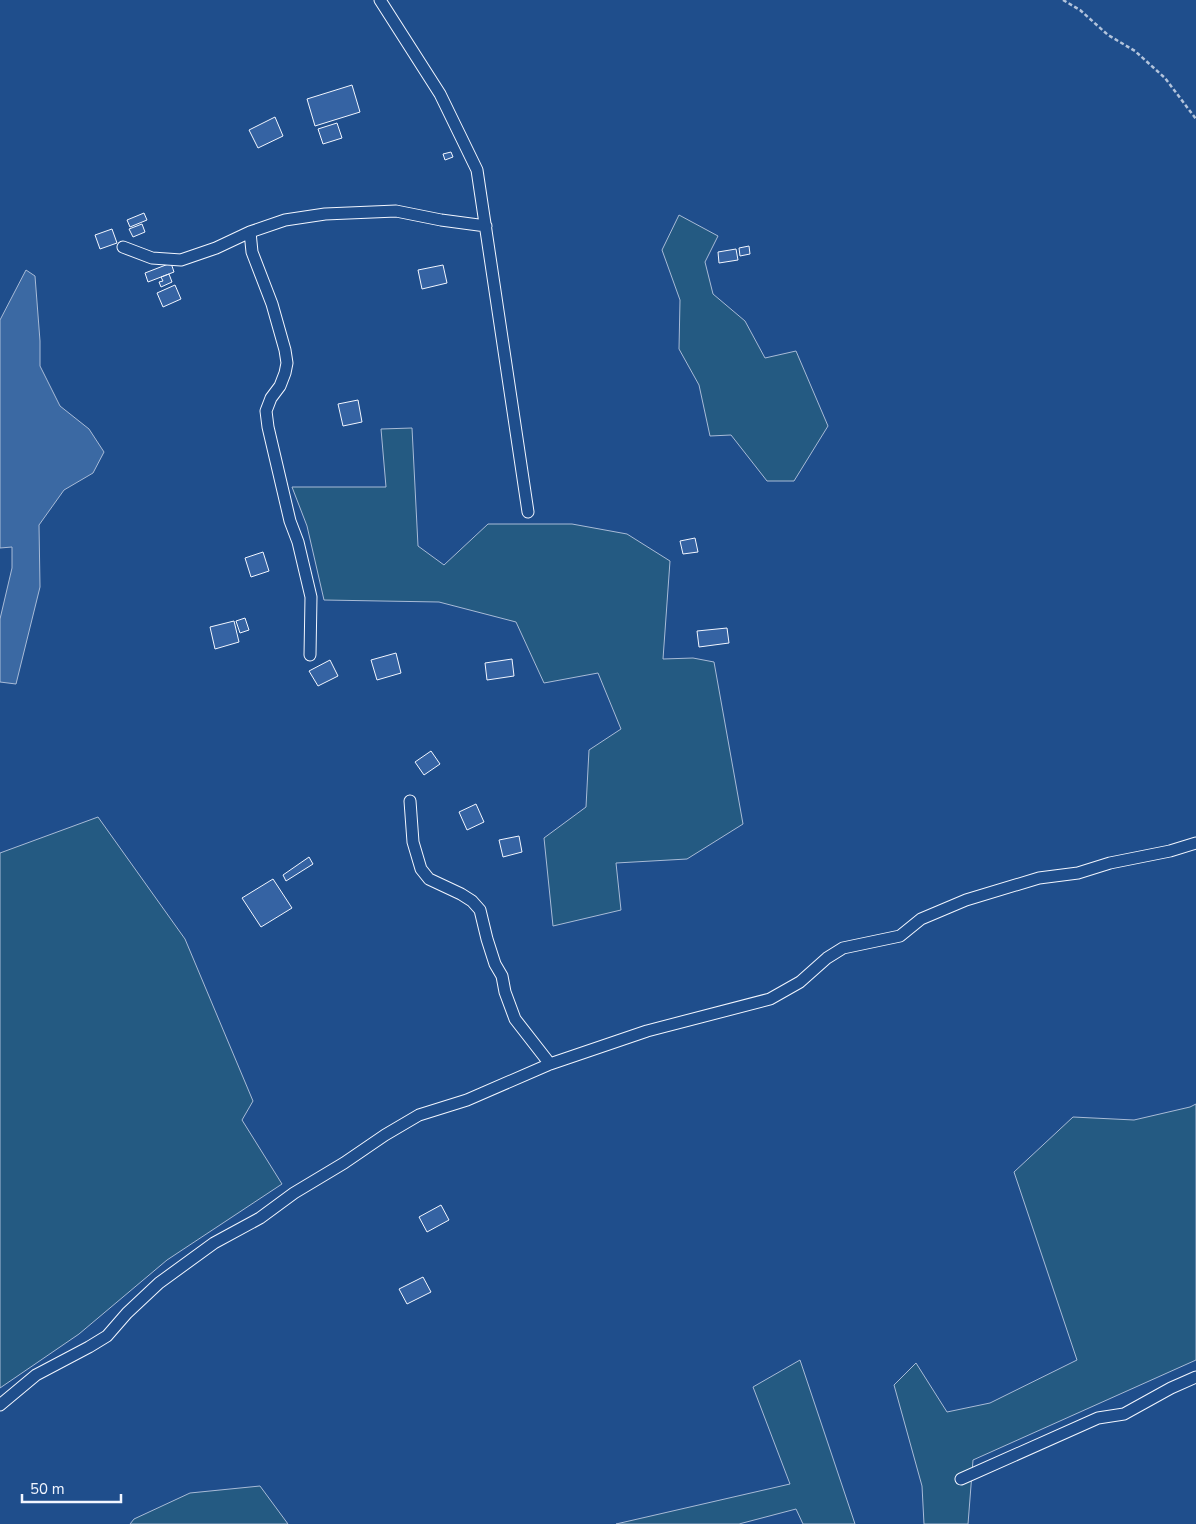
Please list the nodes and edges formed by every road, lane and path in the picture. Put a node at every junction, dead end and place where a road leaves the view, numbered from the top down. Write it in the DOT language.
graph roads {
  1 [pos="380,0"];
  2 [pos="1063,0"];
  3 [pos="1196,119"];
  4 [pos="486,226"];
  5 [pos="250,232"];
  6 [pos="123,247"];
  7 [pos="528,512"];
  8 [pos="310,655"];
  9 [pos="410,801"];
  10 [pos="1196,843"];
  11 [pos="550,1064"];
  12 [pos="1196,1377"];
  13 [pos="0,1405"];
  14 [pos="961,1479"];
  1 -- 4 [label="street"];
  2 -- 3 [label="path"];
  4 -- 5 [label="street"];
  4 -- 7 [label="street"];
  5 -- 6 [label="street"];
  5 -- 8 [label="street"];
  9 -- 11 [label="street"];
  10 -- 11 [label="street"];
  11 -- 13 [label="street"];
  12 -- 14 [label="street"];
}
